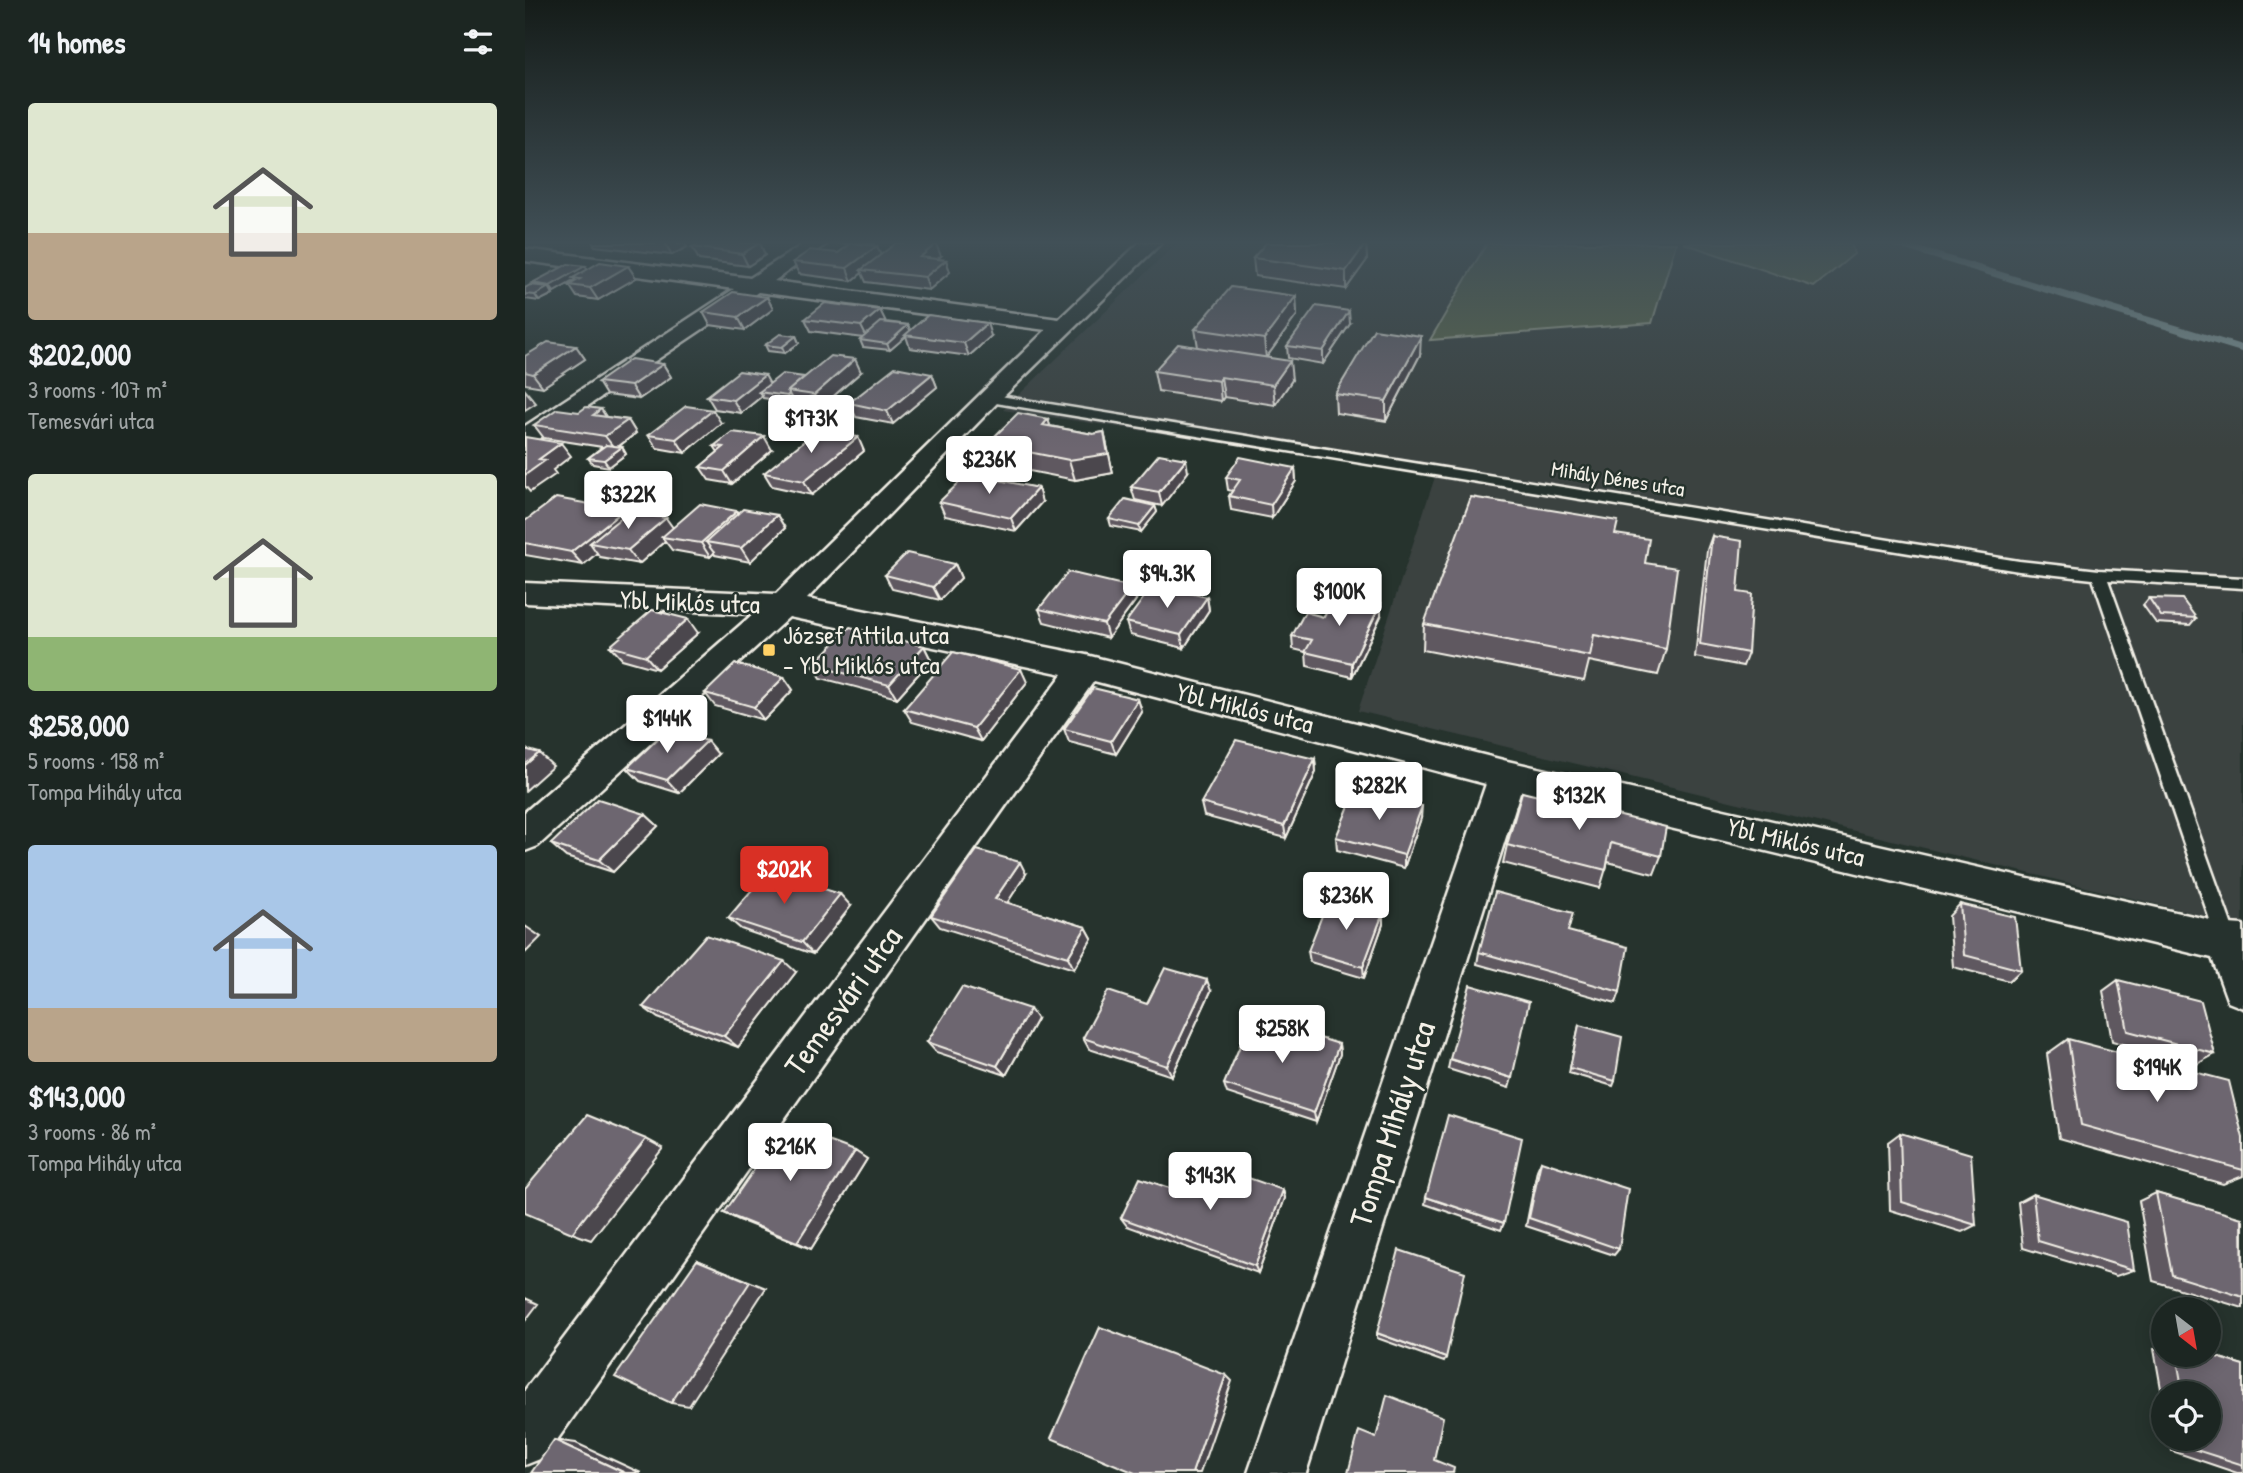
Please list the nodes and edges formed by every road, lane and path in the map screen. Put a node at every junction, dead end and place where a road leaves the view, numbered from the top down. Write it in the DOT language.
graph roads {
  1 [pos="715,312"];
  2 [pos="957,312"];
  3 [pos="1079,312"];
  4 [pos="1064,326"];
  5 [pos="988,398"];
  6 [pos="525,437"];
  7 [pos="2099,575"];
  8 [pos="2243,583"];
  9 [pos="525,593"];
  10 [pos="783,605"];
  11 [pos="1086,667"];
  12 [pos="1507,775"];
  13 [pos="525,835"];
  14 [pos="2235,944"];
  15 [pos="2243,988"];
  16 [pos="525,1437"];
  17 [pos="1277,1473"];
  1 -- 6 [label="street"];
  2 -- 4 [label="street"];
  3 -- 4 [label="street"];
  4 -- 5 [label="street"];
  5 -- 7 [label="lane, Mihály Dénes utca"];
  5 -- 10 [label="street"];
  7 -- 8 [label="lane, Mihály Dénes utca"];
  7 -- 14 [label="lane"];
  9 -- 10 [label="street, Ybl Miklós utca"];
  10 -- 11 [label="street, Ybl Miklós utca"];
  10 -- 13 [label="street"];
  11 -- 12 [label="street, Ybl Miklós utca"];
  11 -- 16 [label="street, Temesvári utca"];
  12 -- 14 [label="street, Ybl Miklós utca"];
  12 -- 17 [label="street, Tompa Mihály utca"];
  14 -- 15 [label="street"];
}
